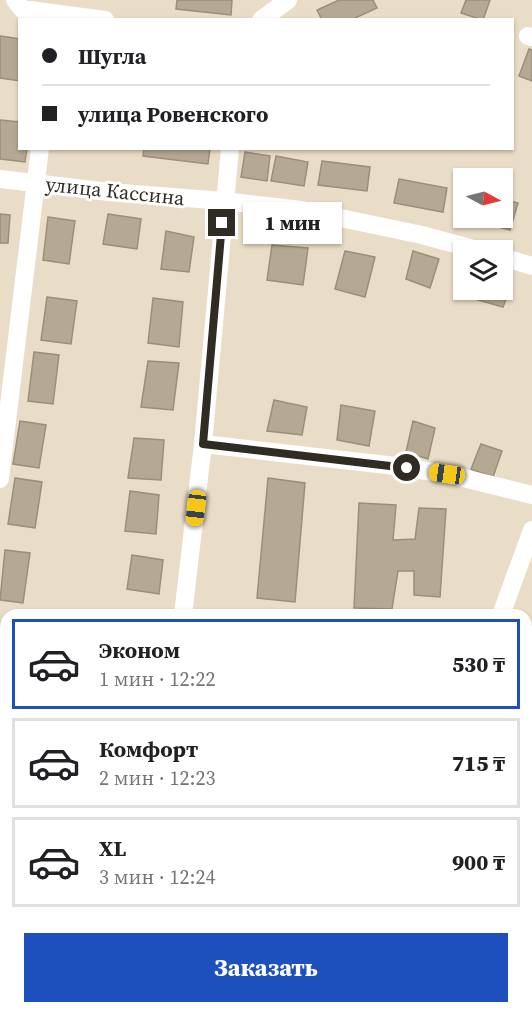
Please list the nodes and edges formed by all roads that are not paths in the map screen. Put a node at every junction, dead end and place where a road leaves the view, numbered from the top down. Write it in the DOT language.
graph roads {
  1 [pos="15,0"];
  2 [pos="288,0"];
  3 [pos="55,16"];
  4 [pos="80,18"];
  5 [pos="264,18"];
  6 [pos="40,150"];
  7 [pos="230,150"];
  8 [pos="0,179"];
  9 [pos="37,184"];
  10 [pos="224,201"];
  11 [pos="453,243"];
  12 [pos="513,260"];
  13 [pos="532,266"];
  14 [pos="6,377"];
  15 [pos="203,444"];
  16 [pos="0,479"];
  17 [pos="532,495"];
  18 [pos="532,530"];
  19 [pos="184,609"];
  20 [pos="503,609"];
  1 -- 3 [label="street"];
  2 -- 5 [label="street"];
  3 -- 4 [label="street"];
  6 -- 9 [label="street"];
  7 -- 10 [label="street"];
  8 -- 9 [label="street, улица Кассина"];
  9 -- 10 [label="street, улица Кассина"];
  9 -- 14 [label="street"];
  10 -- 11 [label="street, улица Кассина"];
  10 -- 15 [label="street"];
  12 -- 13 [label="street"];
  14 -- 16 [label="street"];
  15 -- 17 [label="street"];
  15 -- 19 [label="street"];
  18 -- 20 [label="street"];
}
